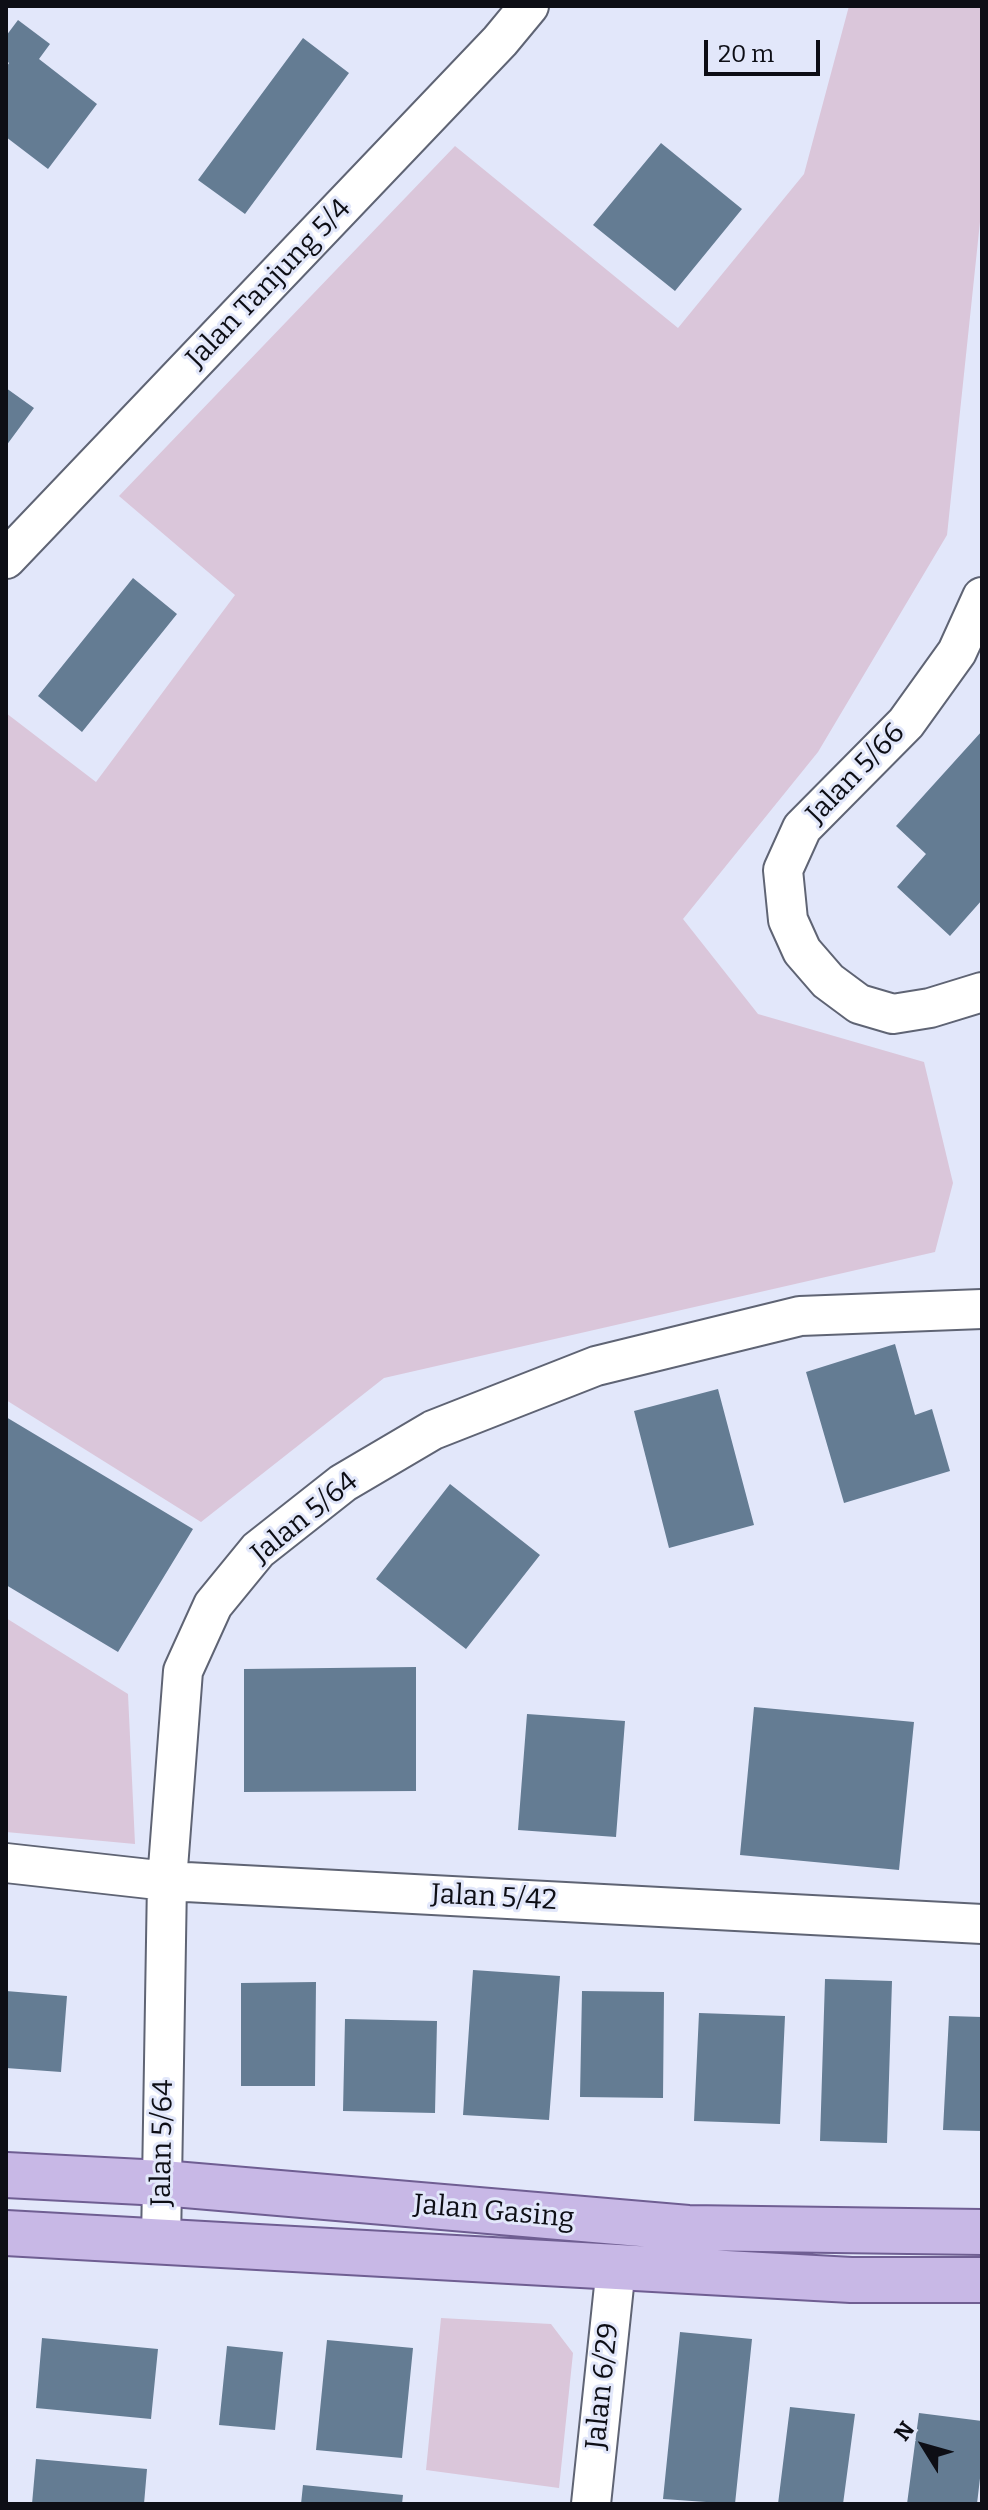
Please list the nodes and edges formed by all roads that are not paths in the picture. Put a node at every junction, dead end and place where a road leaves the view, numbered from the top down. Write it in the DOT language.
graph roads {
  1 [pos="529,6"];
  2 [pos="6,559"];
  3 [pos="982,597"];
  4 [pos="982,992"];
  5 [pos="982,1309"];
  6 [pos="6,1863"];
  7 [pos="167,1881"];
  8 [pos="982,1924"];
  9 [pos="6,2175"];
  10 [pos="162,2183"];
  11 [pos="982,2232"];
  12 [pos="6,2233"];
  13 [pos="161,2243"];
  14 [pos="616,2267"];
  15 [pos="982,2280"];
  16 [pos="591,2504"];
  1 -- 2 [label="street, Jalan Tanjung 5/4"];
  3 -- 4 [label="street, Jalan 5/66"];
  5 -- 7 [label="street, Jalan 5/64"];
  6 -- 7 [label="street, Jalan 5/42"];
  7 -- 8 [label="street, Jalan 5/42"];
  7 -- 10 [label="street, Jalan 5/64"];
  9 -- 10 [label="main road, Jalan Gasing"];
  10 -- 11 [label="main road, Jalan Gasing"];
  10 -- 13 [label="street, Jalan 5/64"];
  12 -- 13 [label="main road, Jalan Gasing"];
  13 -- 14 [label="main road, Jalan Gasing"];
  14 -- 15 [label="main road, Jalan Gasing"];
  14 -- 16 [label="street, Jalan 6/29"];
}
